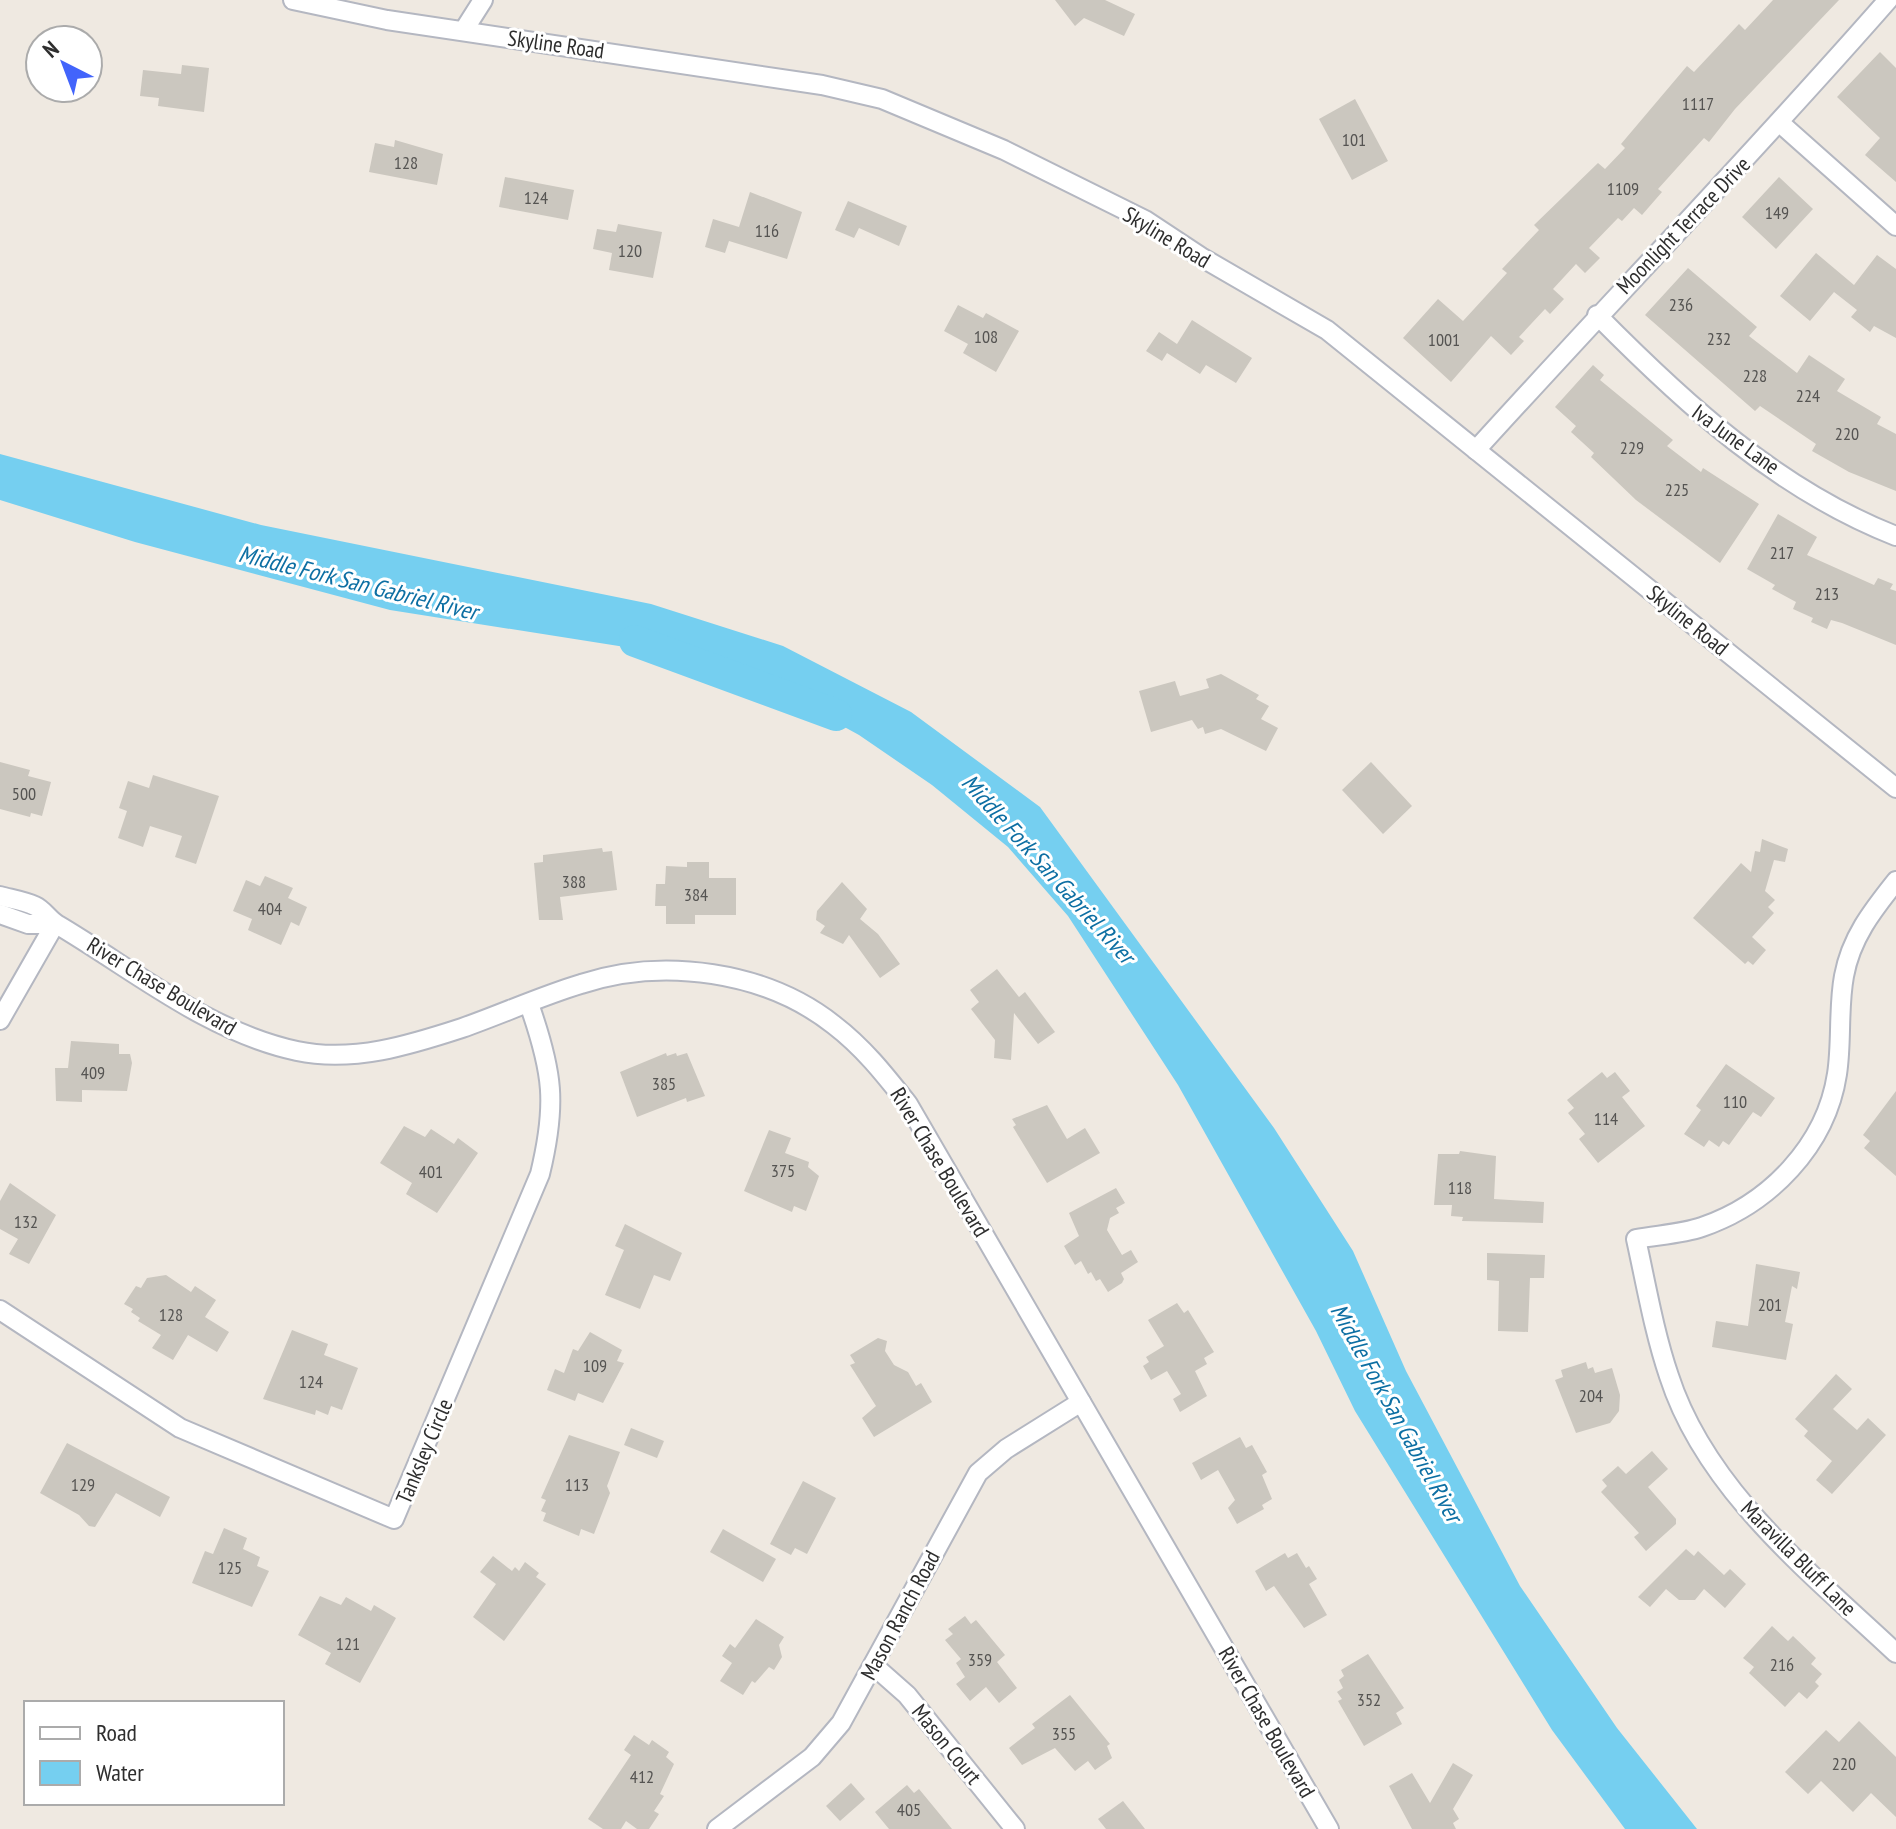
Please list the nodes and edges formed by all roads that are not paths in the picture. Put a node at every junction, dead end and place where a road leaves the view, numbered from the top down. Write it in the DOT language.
graph roads {
  1 [pos="293,0"];
  2 [pos="483,0"];
  3 [pos="1888,0"];
  4 [pos="464,30"];
  5 [pos="1780,123"];
  6 [pos="1896,226"];
  7 [pos="1597,315"];
  8 [pos="1476,450"];
  9 [pos="1896,536"];
  10 [pos="1896,788"];
  11 [pos="1896,881"];
  12 [pos="0,896"];
  13 [pos="0,914"];
  14 [pos="55,924"];
  15 [pos="529,1004"];
  16 [pos="0,1020"];
  17 [pos="0,1310"];
  18 [pos="1081,1402"];
  19 [pos="1896,1653"];
  20 [pos="873,1665"];
  21 [pos="717,1829"];
  22 [pos="1015,1829"];
  23 [pos="1329,1829"];
  1 -- 4 [label="street, Skyline Road"];
  2 -- 4 [label="street"];
  3 -- 5 [label="street, Moonlight Terrace Drive"];
  4 -- 8 [label="street, Skyline Road"];
  5 -- 6 [label="street"];
  5 -- 7 [label="street, Moonlight Terrace Drive"];
  7 -- 8 [label="street, Moonlight Terrace Drive"];
  7 -- 9 [label="street, Iva June Lane"];
  8 -- 10 [label="street, Skyline Road"];
  11 -- 19 [label="street, Maravilla Bluff Lane"];
  12 -- 14 [label="street, River Chase Boulevard"];
  13 -- 14 [label="street, River Chase Boulevard"];
  14 -- 15 [label="street, River Chase Boulevard"];
  14 -- 16 [label="street"];
  15 -- 17 [label="street, Tanksley Circle"];
  15 -- 18 [label="street, River Chase Boulevard"];
  18 -- 20 [label="street, Mason Ranch Road"];
  18 -- 23 [label="street, River Chase Boulevard"];
  20 -- 21 [label="street, Mason Ranch Road"];
  20 -- 22 [label="street, Mason Court"];
}
